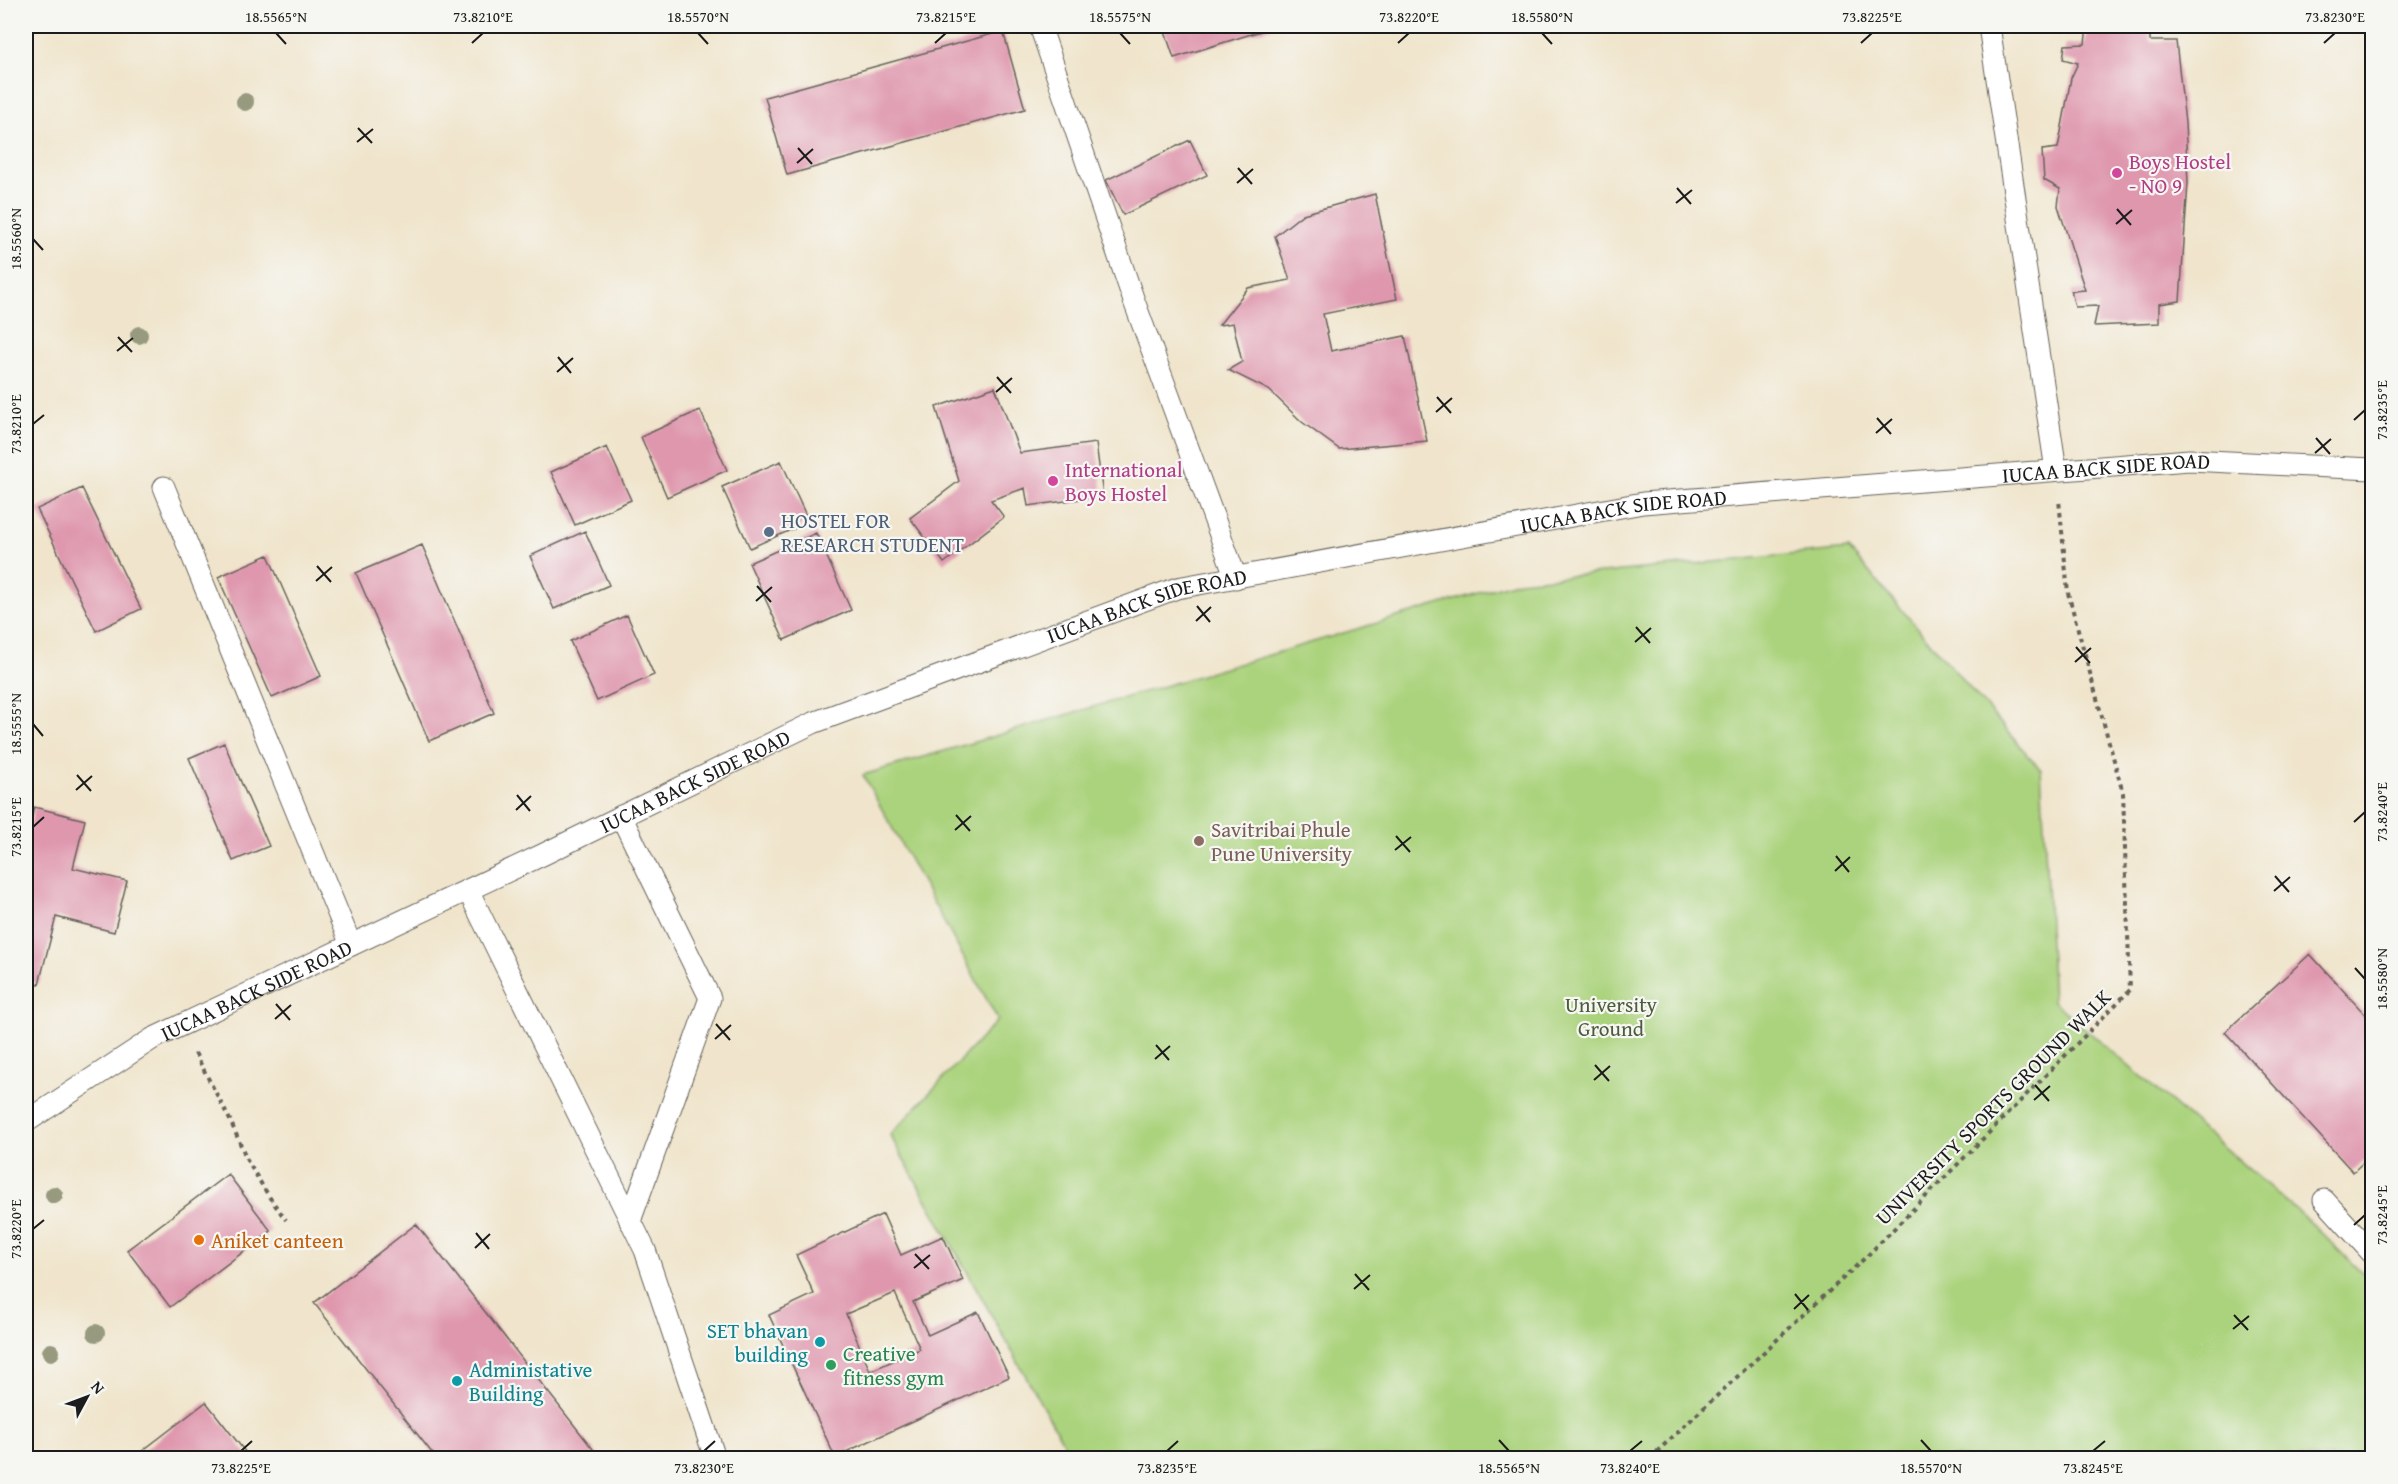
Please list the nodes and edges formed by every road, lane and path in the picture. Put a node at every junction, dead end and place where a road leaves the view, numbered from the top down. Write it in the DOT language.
graph roads {
  1 [pos="1040,26"];
  2 [pos="1989,26"];
  3 [pos="2056,470"];
  4 [pos="2373,470"];
  5 [pos="164,487"];
  6 [pos="1236,578"];
  7 [pos="621,816"];
  8 [pos="468,890"];
  9 [pos="351,945"];
  10 [pos="181,1025"];
  11 [pos="26,1122"];
  12 [pos="2324,1200"];
  13 [pos="286,1220"];
  14 [pos="630,1221"];
  15 [pos="2373,1253"];
  16 [pos="715,1458"];
  17 [pos="1650,1458"];
  1 -- 6 [label="lane"];
  2 -- 3 [label="lane"];
  3 -- 4 [label="lane, IUCAA BACK SIDE ROAD"];
  3 -- 6 [label="lane, IUCAA BACK SIDE ROAD"];
  3 -- 17 [label="path, UNIVERSITY SPORTS GROUND WALK"];
  5 -- 9 [label="lane"];
  6 -- 7 [label="lane, IUCAA BACK SIDE ROAD"];
  7 -- 8 [label="lane, IUCAA BACK SIDE ROAD"];
  7 -- 14 [label="lane"];
  8 -- 9 [label="lane, IUCAA BACK SIDE ROAD"];
  8 -- 14 [label="lane"];
  9 -- 10 [label="lane, IUCAA BACK SIDE ROAD"];
  10 -- 11 [label="lane, IUCAA BACK SIDE ROAD"];
  10 -- 13 [label="path"];
  12 -- 15 [label="lane"];
  14 -- 16 [label="lane"];
}
